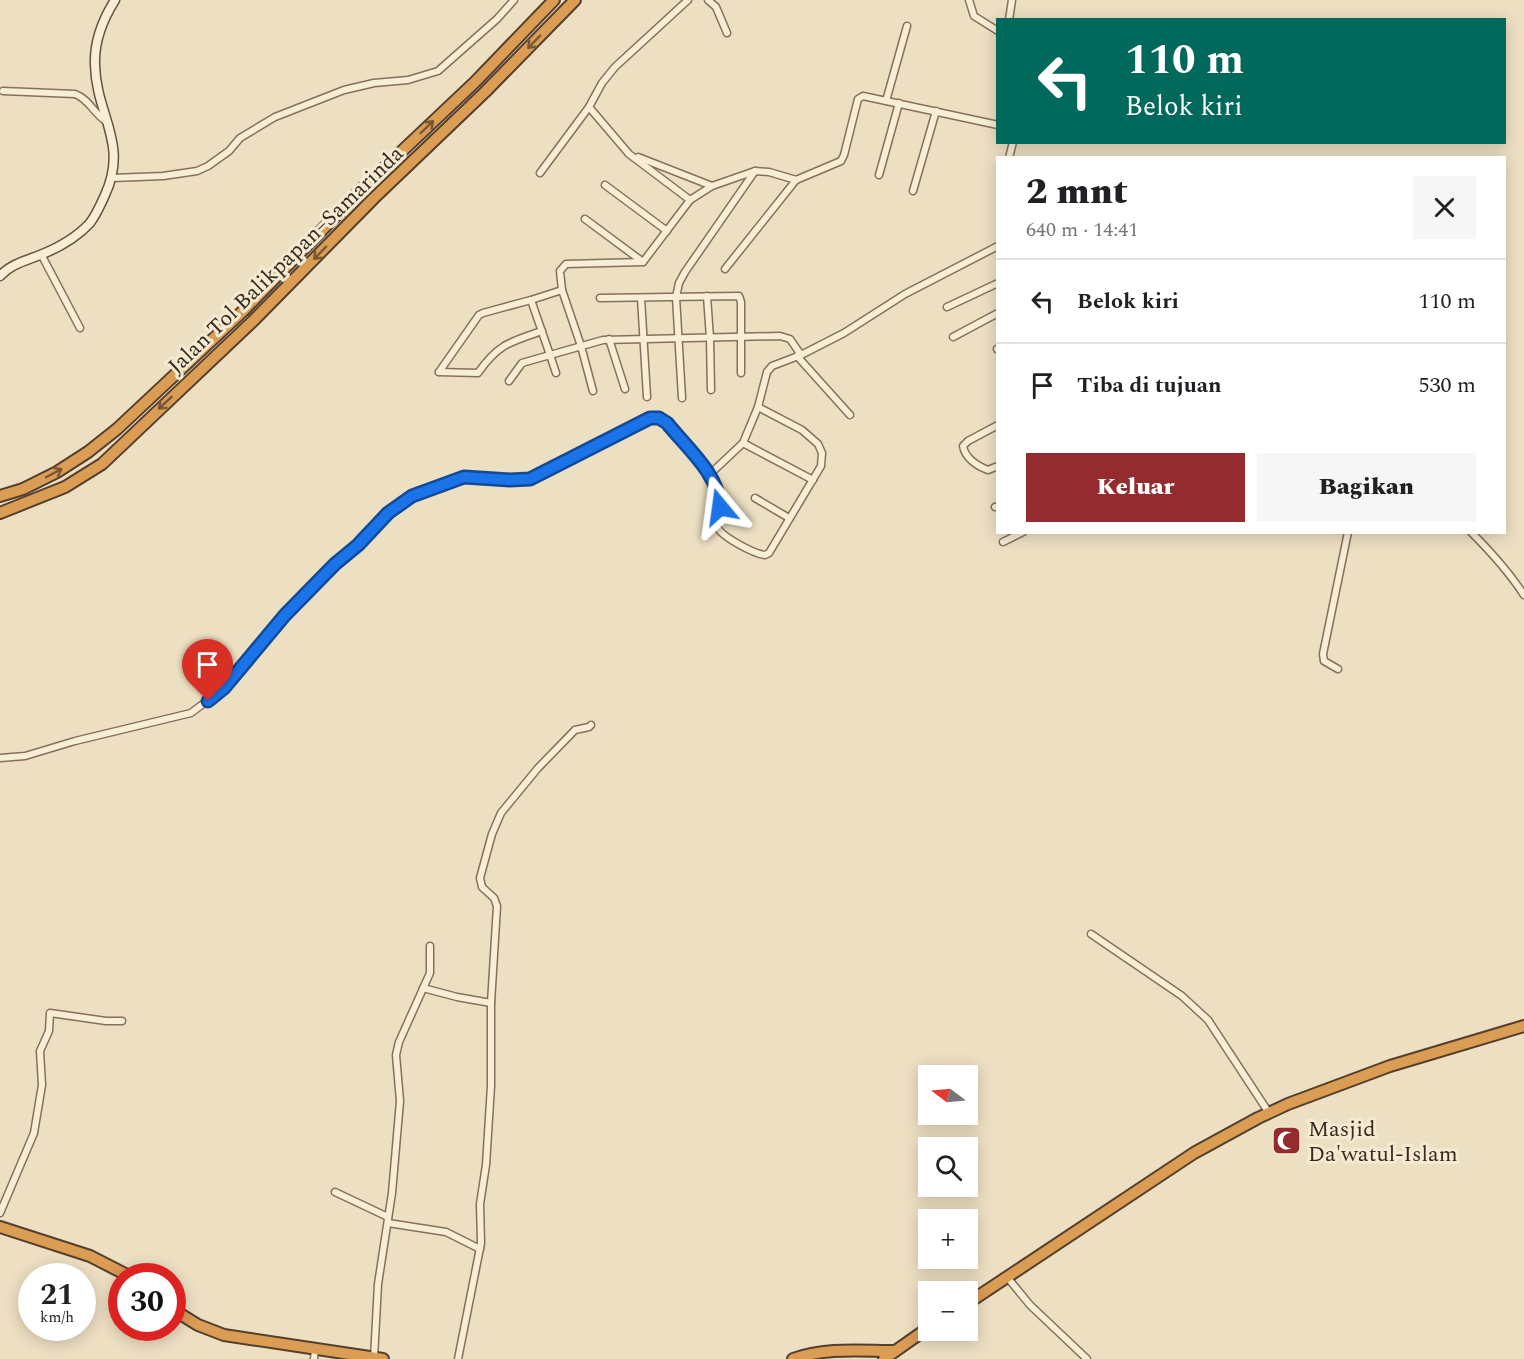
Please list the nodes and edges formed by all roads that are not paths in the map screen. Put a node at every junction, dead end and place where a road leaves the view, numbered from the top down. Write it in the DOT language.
graph roads {
  1 [pos="115,0"];
  2 [pos="514,0"];
  3 [pos="554,0"];
  4 [pos="574,0"];
  5 [pos="688,0"];
  6 [pos="708,0"];
  7 [pos="969,0"];
  8 [pos="1012,0"];
  9 [pos="1010,18"];
  10 [pos="907,26"];
  11 [pos="996,30"];
  12 [pos="727,33"];
  13 [pos="3,91"];
  14 [pos="886,101"];
  15 [pos="899,103"];
  16 [pos="589,107"];
  17 [pos="936,111"];
  18 [pos="107,122"];
  19 [pos="996,125"];
  20 [pos="629,154"];
  21 [pos="755,171"];
  22 [pos="540,173"];
  23 [pos="879,175"];
  24 [pos="112,178"];
  25 [pos="796,180"];
  26 [pos="605,185"];
  27 [pos="712,186"];
  28 [pos="913,191"];
  29 [pos="690,200"];
  30 [pos="585,219"];
  31 [pos="667,231"];
  32 [pos="996,247"];
  33 [pos="41,254"];
  34 [pos="643,262"];
  35 [pos="725,270"];
  36 [pos="0,276"];
  37 [pos="996,284"];
  38 [pos="562,290"];
  39 [pos="707,296"];
  40 [pos="676,297"];
  41 [pos="600,298"];
  42 [pos="641,298"];
  43 [pos="531,300"];
  44 [pos="947,308"];
  45 [pos="996,314"];
  46 [pos="80,328"];
  47 [pos="542,331"];
  48 [pos="742,337"];
  49 [pos="953,337"];
  50 [pos="711,338"];
  51 [pos="609,339"];
  52 [pos="679,339"];
  53 [pos="644,340"];
  54 [pos="581,346"];
  55 [pos="550,355"];
  56 [pos="799,355"];
  57 [pos="556,373"];
  58 [pos="741,373"];
  59 [pos="509,381"];
  60 [pos="625,388"];
  61 [pos="711,390"];
  62 [pos="593,392"];
  63 [pos="647,397"];
  64 [pos="682,398"];
  65 [pos="758,407"];
  66 [pos="850,415"];
  67 [pos="996,426"];
  68 [pos="743,443"];
  69 [pos="996,467"];
  70 [pos="709,475"];
  71 [pos="813,480"];
  72 [pos="0,496"];
  73 [pos="755,498"];
  74 [pos="0,513"];
  75 [pos="789,518"];
  76 [pos="1019,534"];
  77 [pos="1348,534"];
  78 [pos="1473,534"];
  79 [pos="1003,542"];
  80 [pos="1524,595"];
  81 [pos="1338,669"];
  82 [pos="591,725"];
  83 [pos="0,758"];
  84 [pos="1091,934"];
  85 [pos="430,946"];
  86 [pos="423,988"];
  87 [pos="491,1003"];
  88 [pos="122,1021"];
  89 [pos="1524,1026"];
  90 [pos="1269,1113"];
  91 [pos="335,1192"];
  92 [pos="0,1213"];
  93 [pos="388,1220"];
  94 [pos="0,1227"];
  95 [pos="480,1250"];
  96 [pos="108,1265"];
  97 [pos="1007,1277"];
  98 [pos="978,1296"];
  99 [pos="186,1318"];
  100 [pos="918,1335"];
  101 [pos="896,1351"];
  102 [pos="315,1354"];
  103 [pos="378,1358"];
  104 [pos="458,1359"];
  105 [pos="793,1359"];
  106 [pos="884,1359"];
  107 [pos="1087,1359"];
  1 -- 18 [label="street"];
  2 -- 24 [label="street"];
  72 -- 3 [label="highway, Jalan Tol Balikpapan–Samarinda, one-way"];
  4 -- 74 [label="highway, Jalan Tol Balikpapan–Samarinda, one-way"];
  5 -- 16 [label="street"];
  6 -- 12 [label="street"];
  7 -- 11 [label="street"];
  8 -- 9 [label="street"];
  10 -- 14 [label="street"];
  13 -- 18 [label="street"];
  14 -- 15 [label="street"];
  14 -- 25 [label="street"];
  15 -- 17 [label="street"];
  15 -- 23 [label="street"];
  16 -- 20 [label="street"];
  16 -- 22 [label="street"];
  17 -- 19 [label="street"];
  17 -- 28 [label="street"];
  18 -- 24 [label="street"];
  20 -- 27 [label="street"];
  20 -- 29 [label="street"];
  21 -- 25 [label="street"];
  21 -- 27 [label="street"];
  21 -- 40 [label="street"];
  24 -- 33 [label="street"];
  25 -- 35 [label="street"];
  26 -- 31 [label="street"];
  27 -- 29 [label="street"];
  29 -- 31 [label="street"];
  30 -- 34 [label="street"];
  31 -- 34 [label="street"];
  32 -- 56 [label="street"];
  33 -- 36 [label="street"];
  33 -- 46 [label="street"];
  34 -- 38 [label="street"];
  37 -- 44 [label="street"];
  38 -- 43 [label="street"];
  38 -- 54 [label="street"];
  39 -- 40 [label="street"];
  39 -- 48 [label="street"];
  39 -- 50 [label="street"];
  40 -- 42 [label="street"];
  40 -- 52 [label="street"];
  41 -- 42 [label="street"];
  42 -- 53 [label="street"];
  43 -- 47 [label="street"];
  43 -- 47 [label="street"];
  45 -- 49 [label="street"];
  47 -- 55 [label="street"];
  48 -- 50 [label="street"];
  48 -- 56 [label="street"];
  48 -- 58 [label="street"];
  50 -- 52 [label="street"];
  50 -- 61 [label="street"];
  51 -- 53 [label="street"];
  51 -- 54 [label="street"];
  51 -- 60 [label="street"];
  52 -- 53 [label="street"];
  52 -- 64 [label="street"];
  53 -- 63 [label="street"];
  54 -- 55 [label="street"];
  54 -- 62 [label="street"];
  55 -- 57 [label="street"];
  55 -- 59 [label="street"];
  56 -- 65 [label="street"];
  56 -- 66 [label="street"];
  65 -- 68 [label="street"];
  65 -- 71 [label="street"];
  67 -- 69 [label="street"];
  68 -- 70 [label="street"];
  68 -- 71 [label="street"];
  70 -- 75 [label="street"];
  70 -- 83 [label="street"];
  71 -- 75 [label="street"];
  73 -- 75 [label="street"];
  76 -- 79 [label="street"];
  77 -- 81 [label="street"];
  78 -- 80 [label="street"];
  82 -- 87 [label="street"];
  84 -- 90 [label="street"];
  85 -- 86 [label="street"];
  86 -- 87 [label="street"];
  86 -- 93 [label="street"];
  87 -- 95 [label="street"];
  88 -- 92 [label="street"];
  89 -- 90 [label="highway"];
  90 -- 97 [label="highway"];
  91 -- 93 [label="street"];
  93 -- 95 [label="street"];
  93 -- 103 [label="street"];
  94 -- 96 [label="highway"];
  95 -- 104 [label="street"];
  97 -- 98 [label="highway"];
  97 -- 107 [label="street"];
  99 -- 102 [label="highway"];
  100 -- 101 [label="highway"];
  101 -- 105 [label="highway"];
  101 -- 106 [label="highway"];
  102 -- 103 [label="highway"];
}
